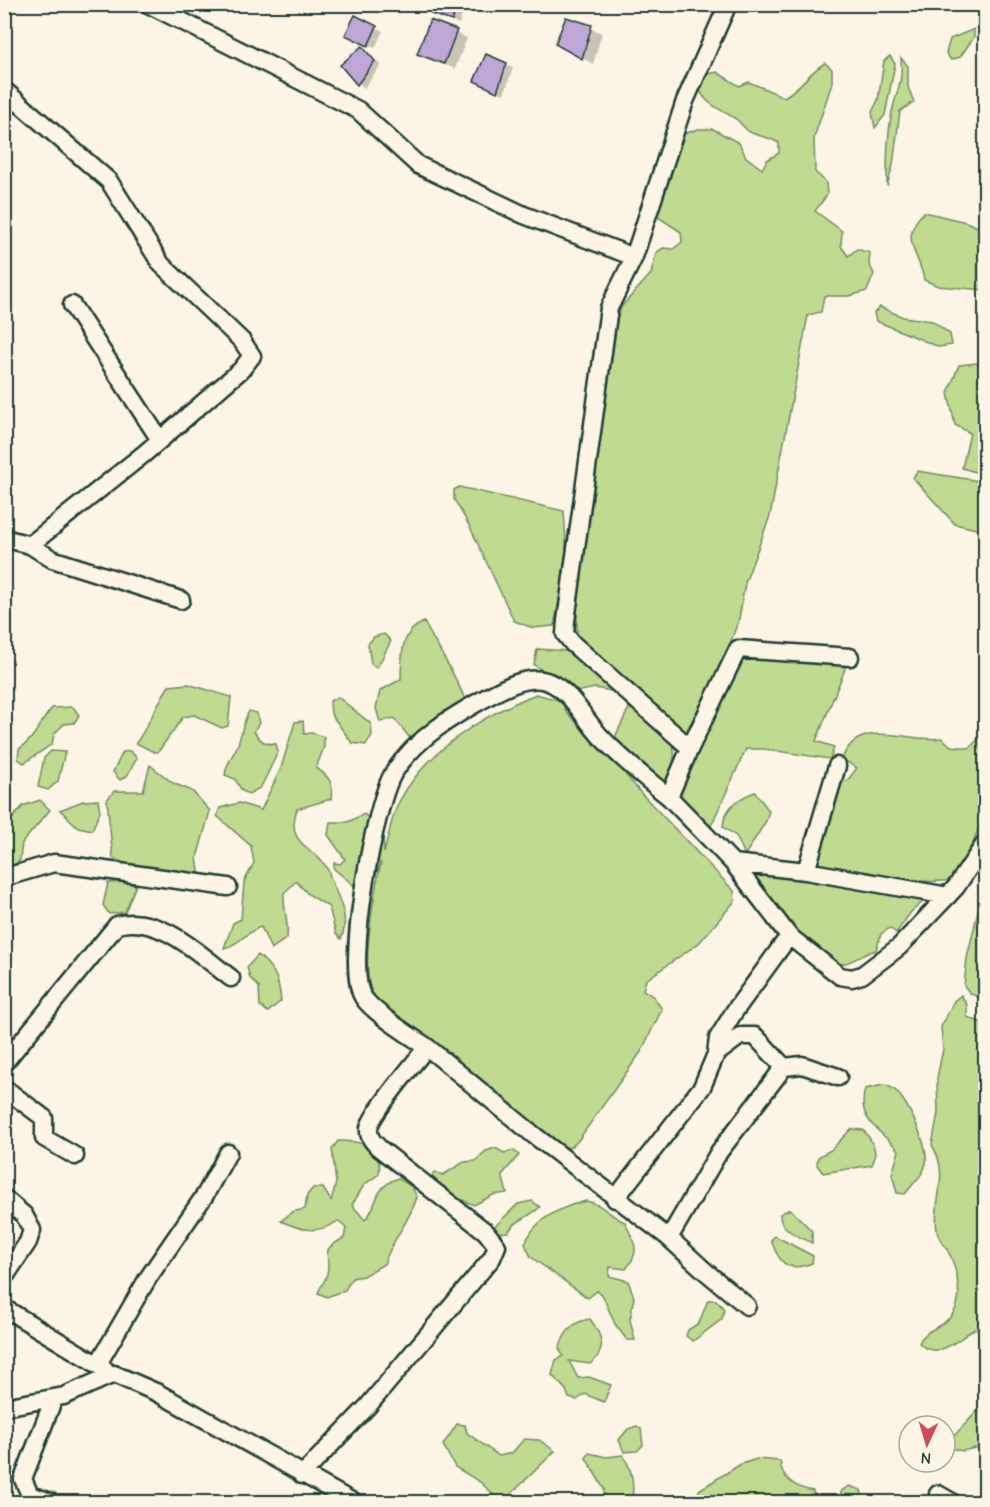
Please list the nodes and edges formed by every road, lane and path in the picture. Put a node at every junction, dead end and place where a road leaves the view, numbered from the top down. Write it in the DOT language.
graph roads {
  1 [pos="148,4"];
  2 [pos="728,4"];
  3 [pos="4,90"];
  4 [pos="634,257"];
  5 [pos="72,305"];
  6 [pos="160,441"];
  7 [pos="4,538"];
  8 [pos="30,545"];
  9 [pos="182,600"];
  10 [pos="850,657"];
  11 [pos="690,748"];
  12 [pos="837,766"];
  13 [pos="669,797"];
  14 [pos="986,842"];
  15 [pos="733,863"];
  16 [pos="806,871"];
  17 [pos="4,873"];
  18 [pos="228,887"];
  19 [pos="948,896"];
  20 [pos="789,936"];
  21 [pos="231,978"];
  22 [pos="427,1047"];
  23 [pos="716,1054"];
  24 [pos="4,1063"];
  25 [pos="784,1067"];
  26 [pos="838,1077"];
  27 [pos="4,1088"];
  28 [pos="228,1153"];
  29 [pos="75,1156"];
  30 [pos="4,1198"];
  31 [pos="615,1199"];
  32 [pos="669,1238"];
  33 [pos="4,1278"];
  34 [pos="747,1306"];
  35 [pos="4,1308"];
  36 [pos="98,1364"];
  37 [pos="114,1374"];
  38 [pos="54,1398"];
  39 [pos="4,1407"];
  40 [pos="302,1475"];
  41 [pos="51,1503"];
  42 [pos="353,1503"];
  1 -- 4 [label="street"];
  2 -- 4 [label="street"];
  3 -- 6 [label="street"];
  4 -- 11 [label="street"];
  5 -- 6 [label="street"];
  6 -- 8 [label="street"];
  7 -- 8 [label="street"];
  8 -- 9 [label="street"];
  10 -- 11 [label="street"];
  11 -- 13 [label="street"];
  12 -- 16 [label="street"];
  13 -- 15 [label="street"];
  13 -- 22 [label="street"];
  14 -- 19 [label="street"];
  15 -- 16 [label="street"];
  15 -- 20 [label="street"];
  16 -- 19 [label="street"];
  17 -- 18 [label="street"];
  19 -- 20 [label="street"];
  20 -- 23 [label="street"];
  21 -- 24 [label="street"];
  22 -- 31 [label="street"];
  22 -- 40 [label="street"];
  23 -- 25 [label="street"];
  23 -- 31 [label="street"];
  25 -- 26 [label="street"];
  25 -- 32 [label="street"];
  27 -- 29 [label="street"];
  28 -- 36 [label="street"];
  30 -- 33 [label="street"];
  31 -- 32 [label="street"];
  32 -- 34 [label="street"];
  35 -- 36 [label="street"];
  36 -- 37 [label="street"];
  37 -- 38 [label="street"];
  37 -- 40 [label="street"];
  38 -- 39 [label="street"];
  38 -- 41 [label="street"];
  40 -- 42 [label="street"];
}
